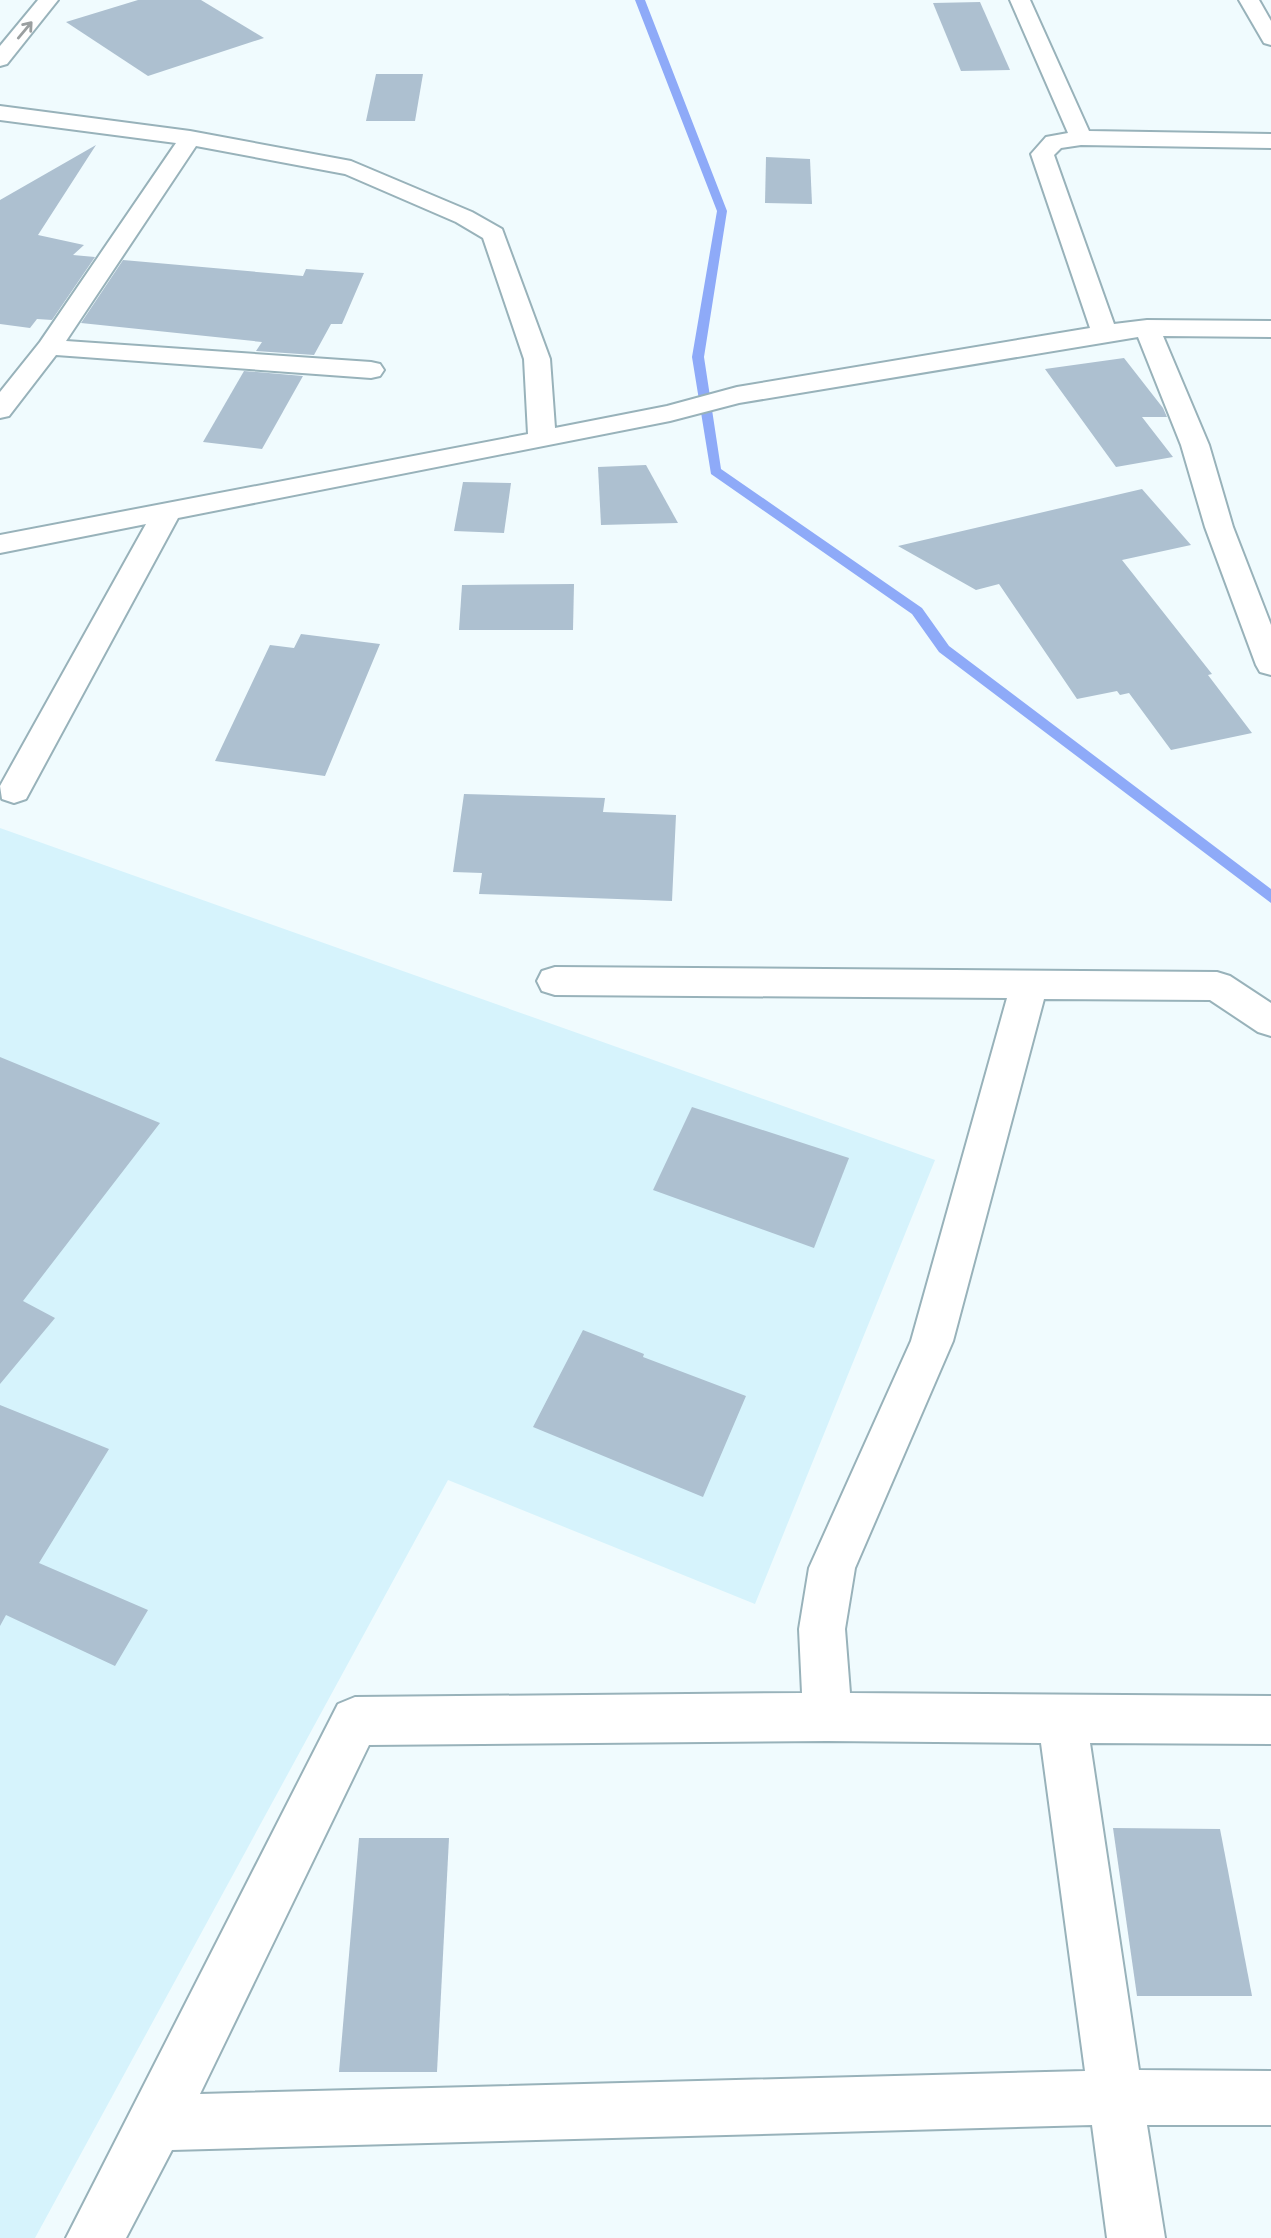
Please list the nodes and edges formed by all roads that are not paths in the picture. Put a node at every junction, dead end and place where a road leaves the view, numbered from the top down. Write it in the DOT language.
graph roads {
  1 [pos="1020,0"];
  2 [pos="1249,0"];
  3 [pos="42,1"];
  4 [pos="1271,39"];
  5 [pos="0,60"];
  6 [pos="0,113"];
  7 [pos="190,138"];
  8 [pos="1081,138"];
  9 [pos="1271,141"];
  10 [pos="1147,328"];
  11 [pos="1271,329"];
  12 [pos="1104,333"];
  13 [pos="49,347"];
  14 [pos="371,369"];
  15 [pos="0,410"];
  16 [pos="542,439"];
  17 [pos="168,510"];
  18 [pos="0,544"];
  19 [pos="1271,665"];
  20 [pos="14,791"];
  21 [pos="555,981"];
  22 [pos="1029,985"];
  23 [pos="1271,1022"];
  24 [pos="827,1717"];
  25 [pos="1062,1720"];
  26 [pos="1271,1720"];
  27 [pos="1118,2097"];
  28 [pos="1271,2098"];
  29 [pos="157,2123"];
  30 [pos="96,2238"];
  31 [pos="1136,2238"];
  1 -- 8 [label="street"];
  2 -- 4 [label="street"];
  5 -- 3 [label="street, one-way"];
  6 -- 7 [label="street"];
  7 -- 13 [label="street"];
  7 -- 16 [label="street"];
  8 -- 9 [label="street"];
  8 -- 12 [label="street"];
  10 -- 11 [label="street"];
  10 -- 12 [label="street"];
  10 -- 19 [label="street"];
  12 -- 16 [label="street"];
  13 -- 14 [label="street"];
  13 -- 15 [label="street"];
  16 -- 17 [label="street"];
  17 -- 18 [label="street"];
  17 -- 20 [label="street"];
  21 -- 22 [label="street"];
  22 -- 23 [label="street"];
  22 -- 24 [label="street"];
  24 -- 25 [label="street"];
  24 -- 29 [label="street"];
  25 -- 26 [label="street"];
  25 -- 27 [label="street"];
  27 -- 28 [label="street"];
  27 -- 29 [label="street"];
  27 -- 31 [label="street"];
  29 -- 30 [label="street"];
}
